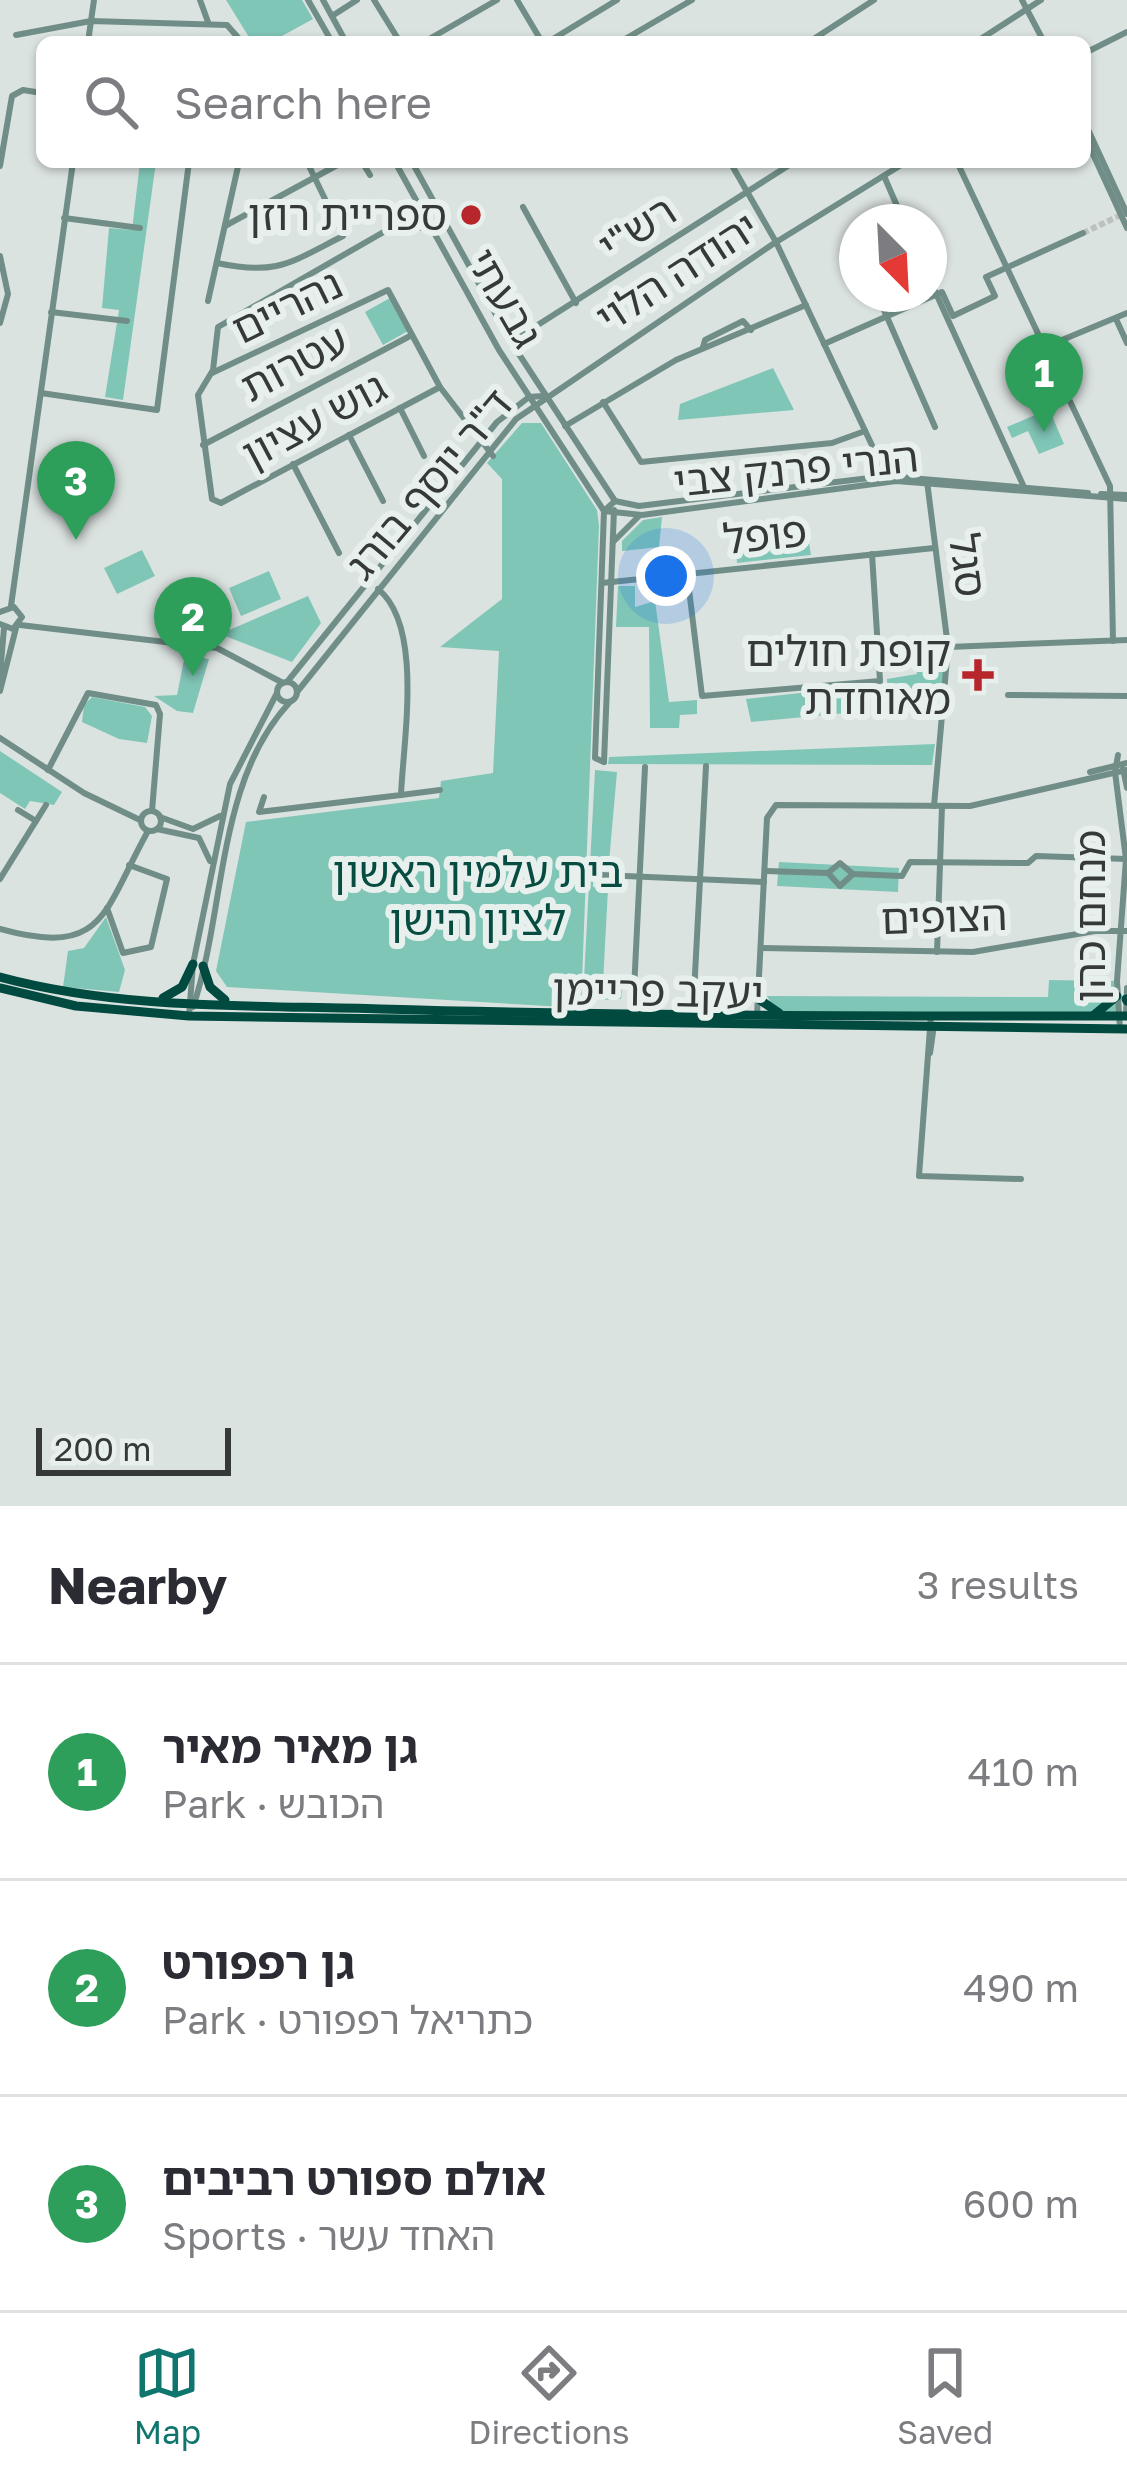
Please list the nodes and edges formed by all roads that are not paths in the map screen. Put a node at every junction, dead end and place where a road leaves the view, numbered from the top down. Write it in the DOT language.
graph roads {
  1 [pos="94,0"];
  2 [pos="200,0"];
  3 [pos="308,0"];
  4 [pos="322,0"];
  5 [pos="357,0"];
  6 [pos="374,0"];
  7 [pos="497,0"];
  8 [pos="518,0"];
  9 [pos="617,0"];
  10 [pos="692,0"];
  11 [pos="874,0"];
  12 [pos="1041,0"];
  13 [pos="1024,4"];
  14 [pos="332,16"];
  15 [pos="91,20"];
  16 [pos="208,22"];
  17 [pos="1125,33"];
  18 [pos="16,35"];
  19 [pos="89,36"];
  20 [pos="237,36"];
  21 [pos="329,36"];
  22 [pos="343,36"];
  23 [pos="396,36"];
  24 [pos="441,36"];
  25 [pos="541,36"];
  26 [pos="555,36"];
  27 [pos="630,36"];
  28 [pos="818,36"];
  29 [pos="984,36"];
  30 [pos="1041,36"];
  31 [pos="1127,44"];
  32 [pos="1091,50"];
  33 [pos="36,93"];
  34 [pos="1091,135"];
  35 [pos="1091,150"];
  36 [pos="0,166"];
  37 [pos="72,168"];
  38 [pos="188,168"];
  39 [pos="238,168"];
  40 [pos="309,168"];
  41 [pos="332,168"];
  42 [pos="365,168"];
  43 [pos="399,168"];
  44 [pos="407,168"];
  45 [pos="416,168"];
  46 [pos="734,168"];
  47 [pos="785,168"];
  48 [pos="896,168"];
  49 [pos="960,168"];
  50 [pos="401,172"];
  51 [pos="370,176"];
  52 [pos="884,176"];
  53 [pos="313,178"];
  54 [pos="748,192"];
  55 [pos="1125,203"];
  56 [pos="896,204"];
  57 [pos="436,207"];
  58 [pos="524,207"];
  59 [pos="423,213"];
  60 [pos="1127,214"];
  61 [pos="64,218"];
  62 [pos="402,224"];
  63 [pos="225,226"];
  64 [pos="140,228"];
  65 [pos="1127,228"];
  66 [pos="1083,232"];
  67 [pos="434,233"];
  68 [pos="776,242"];
  69 [pos="0,256"];
  70 [pos="217,262"];
  71 [pos="1008,265"];
  72 [pos="208,302"];
  73 [pos="576,303"];
  74 [pos="947,303"];
  75 [pos="806,305"];
  76 [pos="52,312"];
  77 [pos="885,312"];
  78 [pos="896,312"];
  79 [pos="944,312"];
  80 [pos="1127,313"];
  81 [pos="887,316"];
  82 [pos="1115,318"];
  83 [pos="127,321"];
  84 [pos="0,323"];
  85 [pos="413,334"];
  86 [pos="511,342"];
  87 [pos="1127,343"];
  88 [pos="824,344"];
  89 [pos="1045,347"];
  90 [pos="212,373"];
  91 [pos="440,387"];
  92 [pos="41,392"];
  93 [pos="543,396"];
  94 [pos="529,397"];
  95 [pos="603,402"];
  96 [pos="535,406"];
  97 [pos="400,408"];
  98 [pos="516,419"];
  99 [pos="545,420"];
  100 [pos="564,426"];
  101 [pos="492,427"];
  102 [pos="935,428"];
  103 [pos="468,429"];
  104 [pos="865,431"];
  105 [pos="349,435"];
  106 [pos="478,443"];
  107 [pos="203,446"];
  108 [pos="490,454"];
  109 [pos="424,456"];
  110 [pos="293,464"];
  111 [pos="886,476"];
  112 [pos="927,480"];
  113 [pos="1023,484"];
  114 [pos="1110,494"];
  115 [pos="1127,497"];
  116 [pos="615,500"];
  117 [pos="383,501"];
  118 [pos="604,511"];
  119 [pos="614,514"];
  120 [pos="642,515"];
  121 [pos="612,544"];
  122 [pos="934,548"];
  123 [pos="339,553"];
  124 [pos="872,554"];
  125 [pos="687,573"];
  126 [pos="606,583"];
  127 [pos="378,589"];
  128 [pos="11,606"];
  129 [pos="0,612"];
  130 [pos="19,623"];
  131 [pos="2,626"];
  132 [pos="1127,640"];
  133 [pos="1113,641"];
  134 [pos="948,646"];
  135 [pos="0,675"];
  136 [pos="281,687"];
  137 [pos="0,691"];
  138 [pos="297,692"];
  139 [pos="1008,695"];
  140 [pos="1127,696"];
  141 [pos="290,702"];
  142 [pos="0,738"];
  143 [pos="1122,765"];
  144 [pos="706,766"];
  145 [pos="645,767"];
  146 [pos="48,770"];
  147 [pos="1127,788"];
  148 [pos="440,790"];
  149 [pos="401,795"];
  150 [pos="264,797"];
  151 [pos="46,805"];
  152 [pos="938,806"];
  153 [pos="18,810"];
  154 [pos="152,811"];
  155 [pos="222,813"];
  156 [pos="160,818"];
  157 [pos="140,820"];
  158 [pos="36,821"];
  159 [pos="153,830"];
  160 [pos="1127,859"];
  161 [pos="938,863"];
  162 [pos="129,866"];
  163 [pos="211,866"];
  164 [pos="765,871"];
  165 [pos="828,873"];
  166 [pos="853,874"];
  167 [pos="602,875"];
  168 [pos="639,877"];
  169 [pos="0,879"];
  170 [pos="700,879"];
  171 [pos="764,882"];
  172 [pos="106,905"];
  173 [pos="0,929"];
  174 [pos="1124,932"];
  175 [pos="761,948"];
  176 [pos="938,952"];
  177 [pos="198,965"];
  178 [pos="0,977"];
  179 [pos="0,988"];
  180 [pos="1127,988"];
  181 [pos="634,990"];
  182 [pos="694,993"];
  183 [pos="759,998"];
  184 [pos="1124,999"];
  185 [pos="148,1000"];
  186 [pos="192,1002"];
  187 [pos="236,1004"];
  188 [pos="741,1015"];
  189 [pos="784,1015"];
  190 [pos="931,1015"];
  191 [pos="189,1016"];
  192 [pos="1094,1016"];
  193 [pos="1123,1016"];
  194 [pos="758,1019"];
  195 [pos="1124,1029"];
  196 [pos="931,1033"];
  197 [pos="1021,1179"];
  1 -- 15 [label="street"];
  2 -- 16 [label="street"];
  3 -- 21 [label="street"];
  4 -- 14 [label="street"];
  5 -- 14 [label="street"];
  6 -- 23 [label="street"];
  7 -- 24 [label="street"];
  8 -- 25 [label="street"];
  9 -- 26 [label="street"];
  10 -- 27 [label="street"];
  11 -- 28 [label="street"];
  12 -- 13 [label="street"];
  13 -- 29 [label="street"];
  13 -- 30 [label="street"];
  14 -- 22 [label="street"];
  15 -- 16 [label="street"];
  15 -- 18 [label="street"];
  15 -- 19 [label="street"];
  16 -- 20 [label="street"];
  17 -- 31 [label="street"];
  17 -- 32 [label="street"];
  33 -- 36 [label="street"];
  34 -- 55 [label="street"];
  35 -- 65 [label="street"];
  37 -- 61 [label="street"];
  38 -- 92 [label="street"];
  39 -- 63 [label="street"];
  40 -- 53 [label="street"];
  41 -- 53 [label="street"];
  42 -- 51 [label="street"];
  43 -- 50 [label="street, גבעתי"];
  44 -- 50 [label="street"];
  45 -- 57 [label="street, גבעתי"];
  46 -- 54 [label="street"];
  47 -- 54 [label="street, רש\"י"];
  48 -- 52 [label="street, יהודה הלוי"];
  49 -- 71 [label="street"];
  50 -- 59 [label="street, גבעתי"];
  52 -- 56 [label="street"];
  52 -- 68 [label="street, יהודה הלוי"];
  53 -- 63 [label="street"];
  53 -- 70 [label="street"];
  54 -- 68 [label="street"];
  54 -- 73 [label="street, רש\"י"];
  55 -- 60 [label="street"];
  57 -- 59 [label="street"];
  57 -- 86 [label="street, גבעתי"];
  58 -- 73 [label="street"];
  59 -- 62 [label="street"];
  59 -- 67 [label="street, גבעתי"];
  61 -- 64 [label="street"];
  61 -- 76 [label="street"];
  62 -- 67 [label="street"];
  62 -- 90 [label="street"];
  63 -- 70 [label="street"];
  66 -- 71 [label="street"];
  67 -- 94 [label="street, גבעתי"];
  68 -- 75 [label="street"];
  68 -- 93 [label="street, יהודה הלוי"];
  69 -- 84 [label="street"];
  70 -- 72 [label="street"];
  71 -- 74 [label="street"];
  71 -- 89 [label="street"];
  73 -- 86 [label="street, רש\"י"];
  75 -- 88 [label="street"];
  75 -- 95 [label="street"];
  76 -- 83 [label="street"];
  76 -- 92 [label="street"];
  77 -- 81 [label="street"];
  78 -- 81 [label="street"];
  79 -- 113 [label="street"];
  80 -- 82 [label="street"];
  81 -- 88 [label="street"];
  81 -- 102 [label="street"];
  82 -- 87 [label="street"];
  82 -- 89 [label="street"];
  85 -- 90 [label="street, נהריים"];
  85 -- 91 [label="street"];
  85 -- 107 [label="street, עטרות"];
  86 -- 93 [label="street, גבעתי"];
  88 -- 104 [label="street"];
  89 -- 114 [label="street"];
  90 -- 107 [label="street"];
  91 -- 97 [label="street, גוש עציון"];
  91 -- 103 [label="street"];
  92 -- 128 [label="street"];
  93 -- 94 [label="street, ד\"ר יוסף בורג"];
  93 -- 96 [label="street, ד\"ר יוסף בורג"];
  93 -- 100 [label="street, גבעתי"];
  94 -- 96 [label="street, גבעתי"];
  94 -- 101 [label="street, ד\"ר יוסף בורג"];
  95 -- 100 [label="street"];
  95 -- 104 [label="street"];
  96 -- 98 [label="street, ד\"ר יוסף בורג"];
  96 -- 99 [label="street, גבעתי"];
  97 -- 105 [label="street, גוש עציון"];
  97 -- 109 [label="street"];
  98 -- 99 [label="street"];
  98 -- 108 [label="street, ד\"ר יוסף בורג"];
  99 -- 118 [label="street, גבעתי"];
  100 -- 116 [label="street, גבעתי"];
  101 -- 103 [label="street"];
  101 -- 106 [label="street, ד\"ר יוסף בורג"];
  103 -- 106 [label="street"];
  104 -- 111 [label="street"];
  105 -- 110 [label="street, גוש עציון"];
  105 -- 117 [label="street"];
  106 -- 108 [label="street"];
  106 -- 136 [label="street, ד\"ר יוסף בורג"];
  107 -- 110 [label="street, גוש עציון"];
  108 -- 127 [label="street, ד\"ר יוסף בורג"];
  110 -- 123 [label="street"];
  111 -- 112 [label="street, הנרי פרנק צבי"];
  111 -- 116 [label="street, הנרי פרנק צבי"];
  112 -- 113 [label="street, הנרי פרנק צבי"];
  112 -- 114 [label="street, הנרי פרנק צבי"];
  112 -- 120 [label="street, הנרי פרנק צבי"];
  112 -- 122 [label="street, סגל"];
  113 -- 114 [label="street, הנרי פרנק צבי"];
  114 -- 115 [label="street, הנרי פרנק צבי"];
  114 -- 133 [label="street"];
  116 -- 118 [label="street"];
  116 -- 119 [label="street"];
  118 -- 119 [label="street"];
  118 -- 126 [label="street"];
  119 -- 120 [label="street, הנרי פרנק צבי"];
  119 -- 121 [label="street"];
  120 -- 121 [label="street"];
  121 -- 126 [label="street"];
  122 -- 124 [label="street, פופל"];
  122 -- 134 [label="street, סגל"];
  124 -- 125 [label="street, פופל"];
  124 -- 125 [label="street"];
  125 -- 126 [label="street, פופל"];
  126 -- 126 [label="street"];
  127 -- 138 [label="street, ד\"ר יוסף בורג"];
  127 -- 149 [label="street"];
  128 -- 129 [label="street"];
  128 -- 130 [label="street"];
  130 -- 131 [label="street"];
  130 -- 136 [label="street"];
  130 -- 137 [label="street"];
  131 -- 135 [label="street"];
  132 -- 133 [label="street"];
  133 -- 134 [label="street"];
  134 -- 152 [label="street, סגל"];
  136 -- 138 [label="street"];
  136 -- 141 [label="street"];
  136 -- 155 [label="street, ד\"ר יוסף בורג"];
  138 -- 141 [label="street, ד\"ר יוסף בורג"];
  139 -- 140 [label="street"];
  141 -- 177 [label="street, ד\"ר יוסף בורג"];
  142 -- 146 [label="street"];
  143 -- 147 [label="street, מנחם כהן"];
  143 -- 152 [label="street"];
  143 -- 160 [label="street, מנחם כהן"];
  144 -- 170 [label="street"];
  145 -- 168 [label="street"];
  146 -- 154 [label="street"];
  146 -- 157 [label="street"];
  148 -- 149 [label="street"];
  149 -- 150 [label="street"];
  151 -- 158 [label="street"];
  152 -- 161 [label="street, סגל"];
  152 -- 164 [label="street"];
  153 -- 158 [label="street"];
  154 -- 156 [label="street"];
  154 -- 157 [label="street"];
  155 -- 156 [label="street"];
  155 -- 163 [label="street, ד\"ר יוסף בורג"];
  156 -- 159 [label="street"];
  157 -- 159 [label="street"];
  158 -- 169 [label="street"];
  159 -- 162 [label="street"];
  159 -- 163 [label="street"];
  160 -- 161 [label="street"];
  160 -- 174 [label="street, מנחם כהן"];
  161 -- 166 [label="street"];
  161 -- 176 [label="street, סגל"];
  162 -- 172 [label="street"];
  162 -- 172 [label="street"];
  163 -- 177 [label="street, ד\"ר יוסף בורג"];
  164 -- 165 [label="street"];
  164 -- 171 [label="street"];
  165 -- 166 [label="street"];
  165 -- 166 [label="street"];
  167 -- 168 [label="street"];
  168 -- 170 [label="street"];
  168 -- 181 [label="street"];
  170 -- 171 [label="street"];
  170 -- 182 [label="street"];
  171 -- 175 [label="street"];
  172 -- 173 [label="street"];
  174 -- 176 [label="street, הצופים"];
  174 -- 184 [label="street, מנחם כהן"];
  175 -- 176 [label="street, הצופים"];
  175 -- 183 [label="street"];
  177 -- 185 [label="main road"];
  177 -- 186 [label="street, ד\"ר יוסף בורג"];
  177 -- 187 [label="main road"];
  178 -- 185 [label="main road, יעקב פריימן"];
  179 -- 191 [label="main road, יעקב פריימן"];
  180 -- 184 [label="street, מנחם כהן"];
  183 -- 188 [label="main road"];
  183 -- 189 [label="main road"];
  183 -- 194 [label="street"];
  184 -- 192 [label="main road"];
  184 -- 193 [label="street, מנחם כהן"];
  185 -- 186 [label="main road, יעקב פריימן"];
  186 -- 187 [label="main road, יעקב פריימן"];
  186 -- 191 [label="street, ד\"ר יוסף בורג"];
  187 -- 188 [label="main road, יעקב פריימן"];
  188 -- 194 [label="main road, יעקב פריימן"];
  189 -- 190 [label="main road, יעקב פריימן"];
  189 -- 194 [label="main road, יעקב פריימן"];
  190 -- 192 [label="main road, יעקב פריימן"];
  190 -- 196 [label="street"];
  191 -- 194 [label="main road, יעקב פריימן"];
  192 -- 193 [label="main road, יעקב פריימן"];
  193 -- 195 [label="street, מנחם כהן"];
  194 -- 196 [label="main road, יעקב פריימן"];
  195 -- 196 [label="main road, יעקב פריימן"];
  196 -- 197 [label="street"];
}
